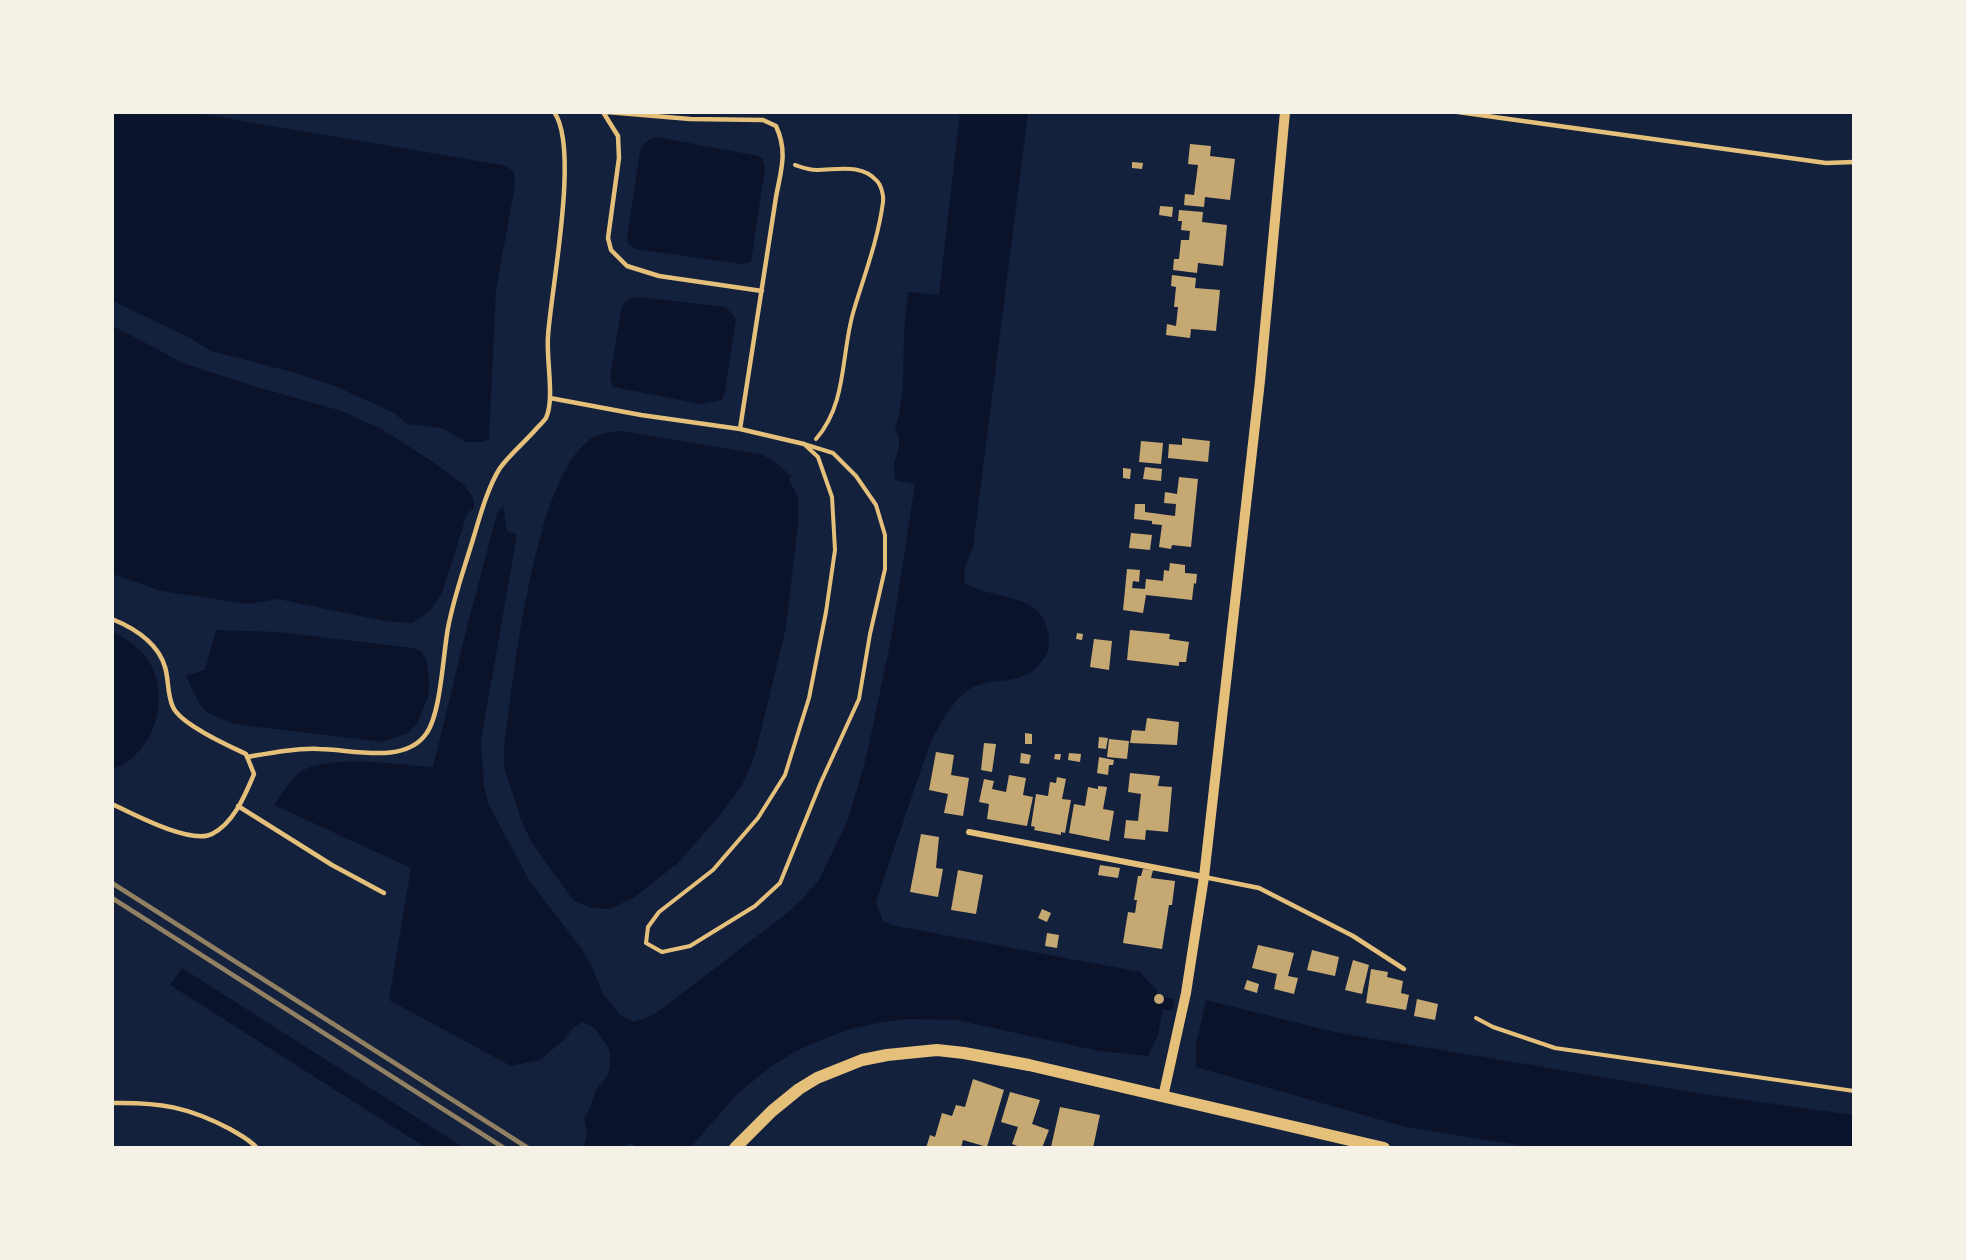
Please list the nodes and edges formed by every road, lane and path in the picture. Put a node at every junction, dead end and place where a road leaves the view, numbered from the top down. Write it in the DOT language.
graph roads {
  1 [pos="554,112"];
  2 [pos="605,112"];
  3 [pos="1285,112"];
  4 [pos="1458,112"];
  5 [pos="783,156"];
  6 [pos="1854,162"];
  7 [pos="762,291"];
  8 [pos="550,398"];
  9 [pos="740,429"];
  10 [pos="804,444"];
  11 [pos="112,619"];
  12 [pos="247,757"];
  13 [pos="112,804"];
  14 [pos="238,806"];
  15 [pos="969,832"];
  16 [pos="1204,877"];
  17 [pos="384,893"];
  18 [pos="1404,969"];
  19 [pos="1476,1018"];
  20 [pos="1854,1091"];
  21 [pos="1162,1097"];
  22 [pos="112,1103"];
  23 [pos="257,1148"];
  24 [pos="735,1148"];
  25 [pos="1384,1148"];
  1 -- 8 [label="lane"];
  2 -- 5 [label="lane"];
  2 -- 7 [label="lane"];
  3 -- 16 [label="street"];
  4 -- 6 [label="lane"];
  5 -- 7 [label="lane"];
  5 -- 10 [label="path"];
  7 -- 9 [label="lane"];
  8 -- 9 [label="lane"];
  8 -- 12 [label="lane"];
  9 -- 10 [label="lane"];
  10 -- 10 [label="path"];
  11 -- 12 [label="lane"];
  12 -- 14 [label="lane"];
  13 -- 14 [label="lane"];
  14 -- 17 [label="lane"];
  15 -- 16 [label="street"];
  16 -- 18 [label="lane"];
  16 -- 21 [label="street"];
  19 -- 20 [label="path"];
  21 -- 24 [label="main road"];
  21 -- 25 [label="main road"];
  22 -- 23 [label="lane"];
}
